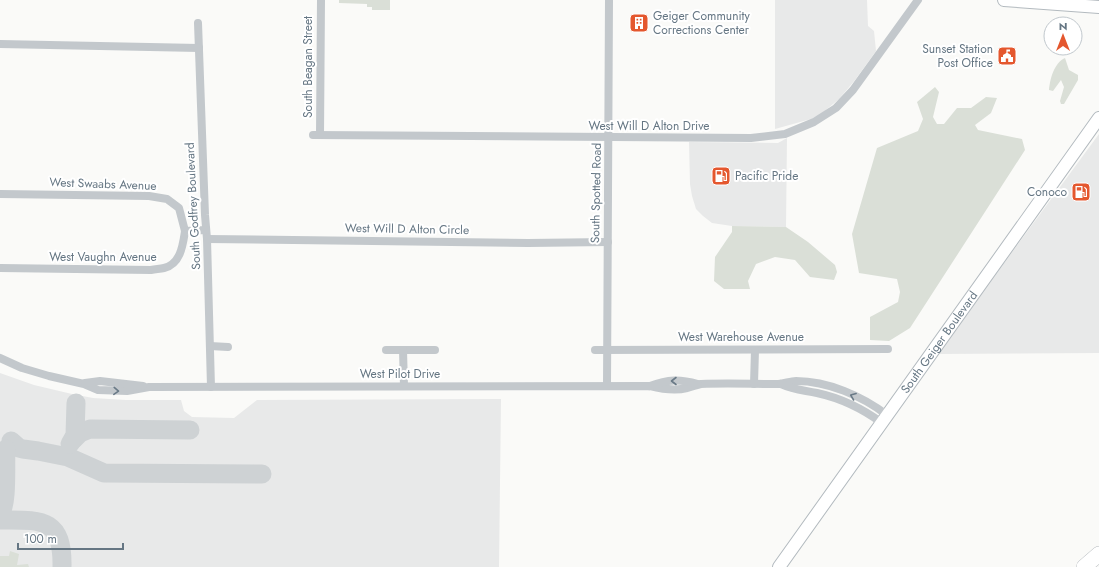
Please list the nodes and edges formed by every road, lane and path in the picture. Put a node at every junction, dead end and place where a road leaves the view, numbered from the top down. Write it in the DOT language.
graph roads {
  1 [pos="321,0"];
  2 [pos="610,0"];
  3 [pos="918,0"];
  4 [pos="1004,0"];
  5 [pos="1099,7"];
  6 [pos="198,23"];
  7 [pos="0,44"];
  8 [pos="199,48"];
  9 [pos="1099,118"];
  10 [pos="316,135"];
  11 [pos="609,138"];
  12 [pos="0,194"];
  13 [pos="186,231"];
  14 [pos="206,235"];
  15 [pos="608,242"];
  16 [pos="0,268"];
  17 [pos="210,346"];
  18 [pos="228,347"];
  19 [pos="888,349"];
  20 [pos="386,350"];
  21 [pos="403,350"];
  22 [pos="435,350"];
  23 [pos="595,350"];
  24 [pos="607,350"];
  25 [pos="755,350"];
  26 [pos="0,358"];
  27 [pos="754,384"];
  28 [pos="404,386"];
  29 [pos="607,386"];
  30 [pos="211,387"];
  31 [pos="884,419"];
  32 [pos="1099,554"];
  33 [pos="779,567"];
  34 [pos="1084,567"];
  1 -- 10 [label="street, South Beagan Street"];
  2 -- 11 [label="street, South Spotted Road"];
  3 -- 11 [label="street, West Will D Alton Drive"];
  4 -- 5 [label="street"];
  6 -- 8 [label="street, South Godfrey Boulevard"];
  7 -- 8 [label="street"];
  8 -- 14 [label="street, South Godfrey Boulevard"];
  9 -- 31 [label="street, South Geiger Boulevard"];
  10 -- 11 [label="street, West Will D Alton Drive"];
  11 -- 15 [label="street, South Spotted Road"];
  12 -- 13 [label="street, West Swaabs Avenue"];
  13 -- 14 [label="street"];
  13 -- 16 [label="street, West Vaughn Avenue"];
  14 -- 15 [label="street, West Will D Alton Circle"];
  14 -- 17 [label="street, South Godfrey Boulevard"];
  15 -- 24 [label="street, South Spotted Road"];
  17 -- 18 [label="street"];
  17 -- 30 [label="street, South Godfrey Boulevard"];
  19 -- 25 [label="street, West Warehouse Avenue"];
  20 -- 21 [label="street"];
  21 -- 22 [label="street"];
  21 -- 28 [label="street"];
  23 -- 24 [label="street, West Warehouse Avenue"];
  24 -- 25 [label="street, West Warehouse Avenue"];
  24 -- 29 [label="street, South Spotted Road"];
  25 -- 27 [label="street"];
  26 -- 30 [label="street, West Pilot Drive"];
  27 -- 29 [label="street, West Pilot Drive"];
  27 -- 31 [label="street, West Pilot Drive"];
  28 -- 29 [label="street, West Pilot Drive"];
  28 -- 30 [label="street, West Pilot Drive"];
  31 -- 33 [label="street, South Geiger Boulevard"];
  32 -- 34 [label="highway"];
}
